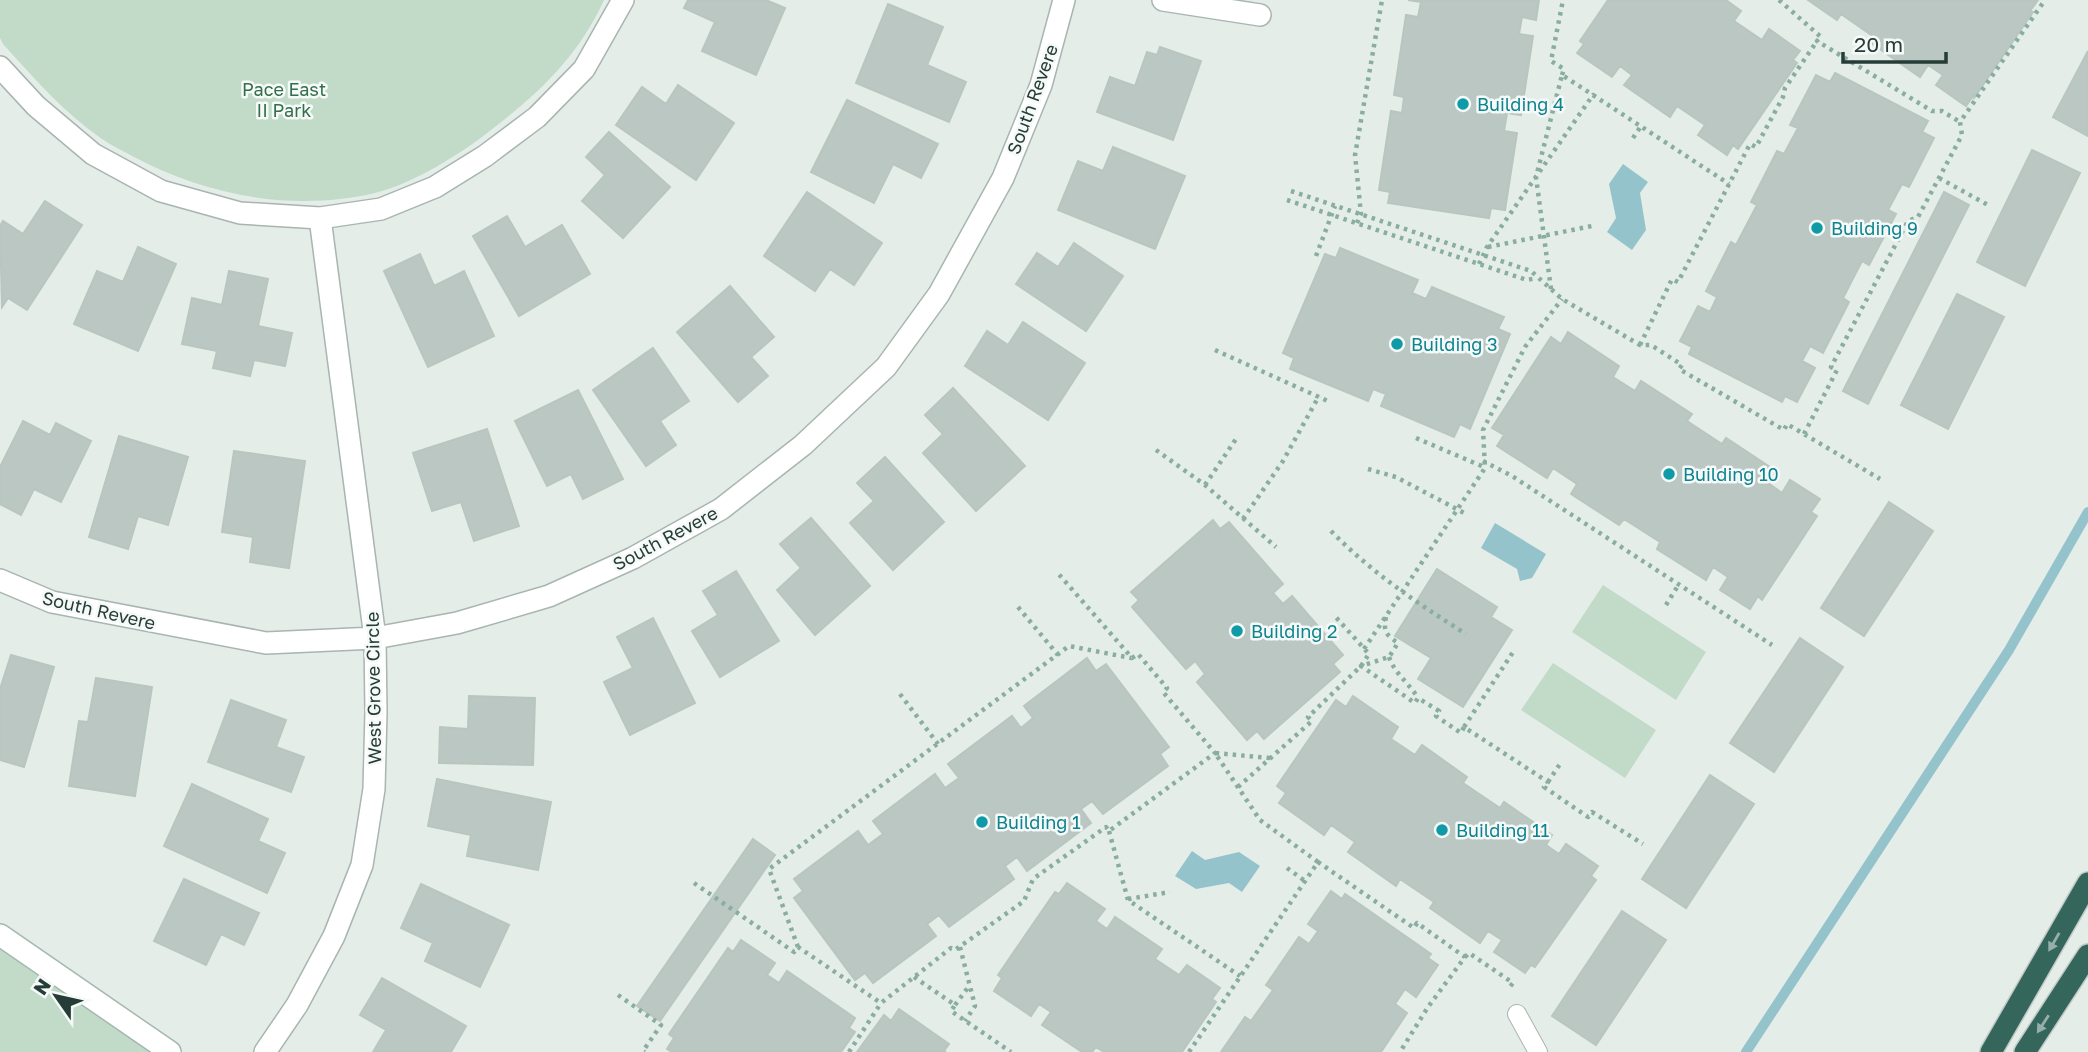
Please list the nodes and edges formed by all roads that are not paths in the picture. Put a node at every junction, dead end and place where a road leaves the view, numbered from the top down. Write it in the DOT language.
graph roads {
  1 [pos="623,0"];
  2 [pos="1065,0"];
  3 [pos="1163,0"];
  4 [pos="1260,15"];
  5 [pos="0,67"];
  6 [pos="320,218"];
  7 [pos="0,580"];
  8 [pos="375,638"];
  9 [pos="2088,883"];
  10 [pos="0,935"];
  11 [pos="2088,955"];
  12 [pos="1517,1014"];
  13 [pos="170,1052"];
  14 [pos="265,1052"];
  15 [pos="1538,1052"];
  16 [pos="1991,1052"];
  17 [pos="2025,1052"];
  1 -- 6 [label="street"];
  2 -- 8 [label="street, South Revere"];
  3 -- 4 [label="street"];
  5 -- 6 [label="street"];
  6 -- 8 [label="street, West Grove Circle"];
  7 -- 8 [label="street, South Revere"];
  8 -- 14 [label="street, West Grove Circle"];
  9 -- 16 [label="highway, one-way"];
  10 -- 13 [label="street"];
  11 -- 17 [label="highway, one-way"];
  12 -- 15 [label="lane"];
}
